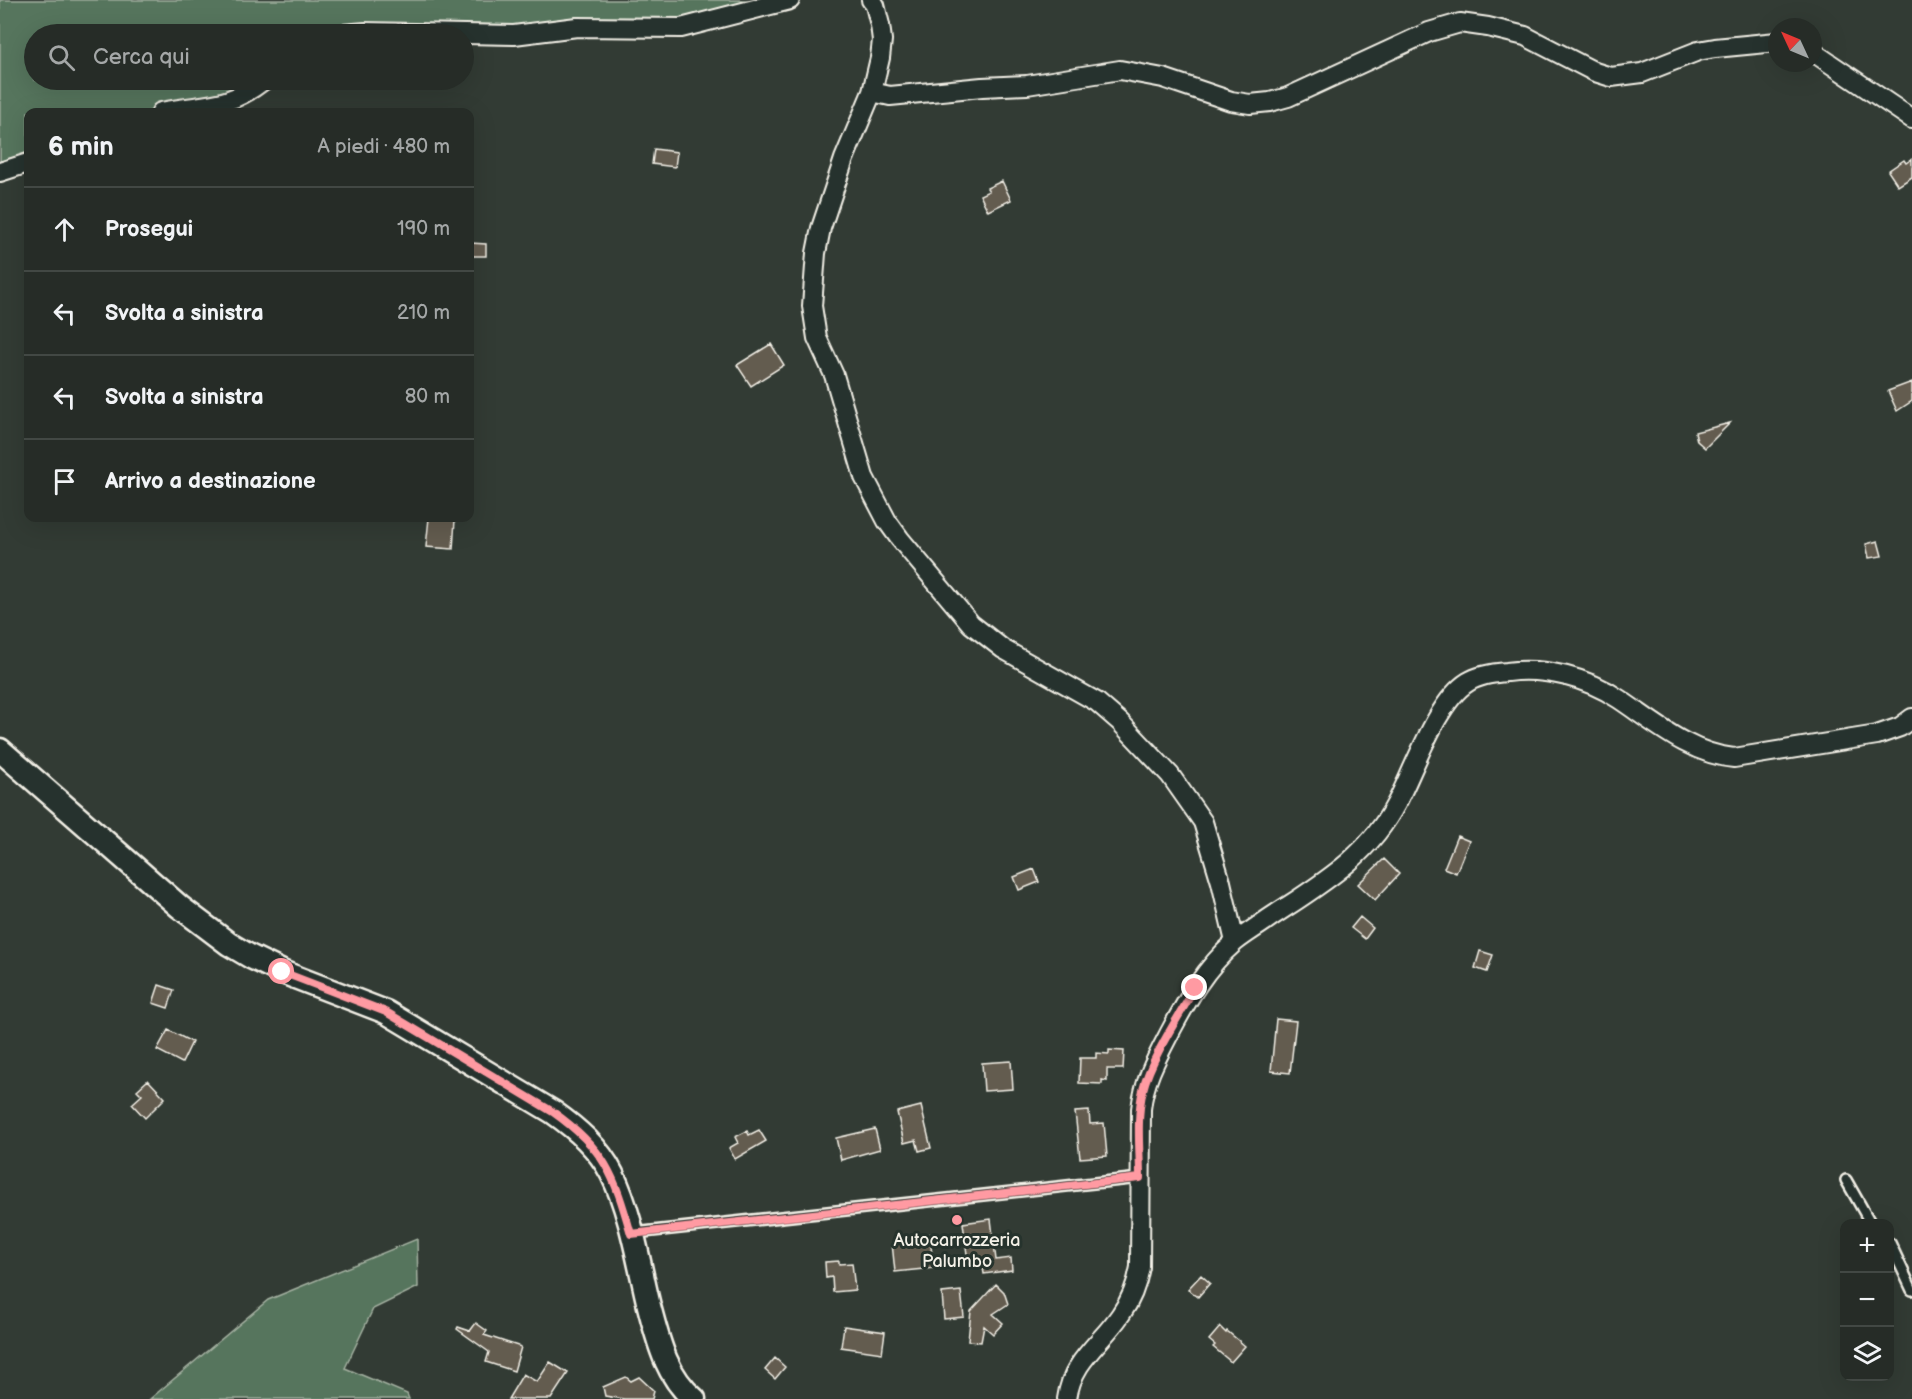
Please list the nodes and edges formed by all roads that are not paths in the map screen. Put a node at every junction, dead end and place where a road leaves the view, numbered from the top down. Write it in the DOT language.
graph roads {
  1 [pos="790,0"];
  2 [pos="871,0"];
  3 [pos="474,34"];
  4 [pos="1768,43"];
  5 [pos="1822,58"];
  6 [pos="250,90"];
  7 [pos="872,92"];
  8 [pos="192,108"];
  9 [pos="1912,119"];
  10 [pos="24,164"];
  11 [pos="0,172"];
  12 [pos="1912,718"];
  13 [pos="0,750"];
  14 [pos="1235,942"];
  15 [pos="1140,1178"];
  16 [pos="1846,1180"];
  17 [pos="1868,1219"];
  18 [pos="631,1234"];
  19 [pos="1894,1252"];
  20 [pos="1912,1290"];
  21 [pos="694,1399"];
  22 [pos="1067,1399"];
  1 -- 3 [label="street"];
  2 -- 7 [label="street"];
  4 -- 7 [label="street"];
  5 -- 9 [label="street"];
  6 -- 8 [label="street"];
  7 -- 14 [label="street"];
  10 -- 11 [label="street"];
  12 -- 14 [label="street"];
  13 -- 18 [label="street"];
  14 -- 15 [label="street"];
  15 -- 18 [label="lane"];
  15 -- 22 [label="street"];
  16 -- 17 [label="lane"];
  18 -- 21 [label="street"];
  19 -- 20 [label="lane"];
}
